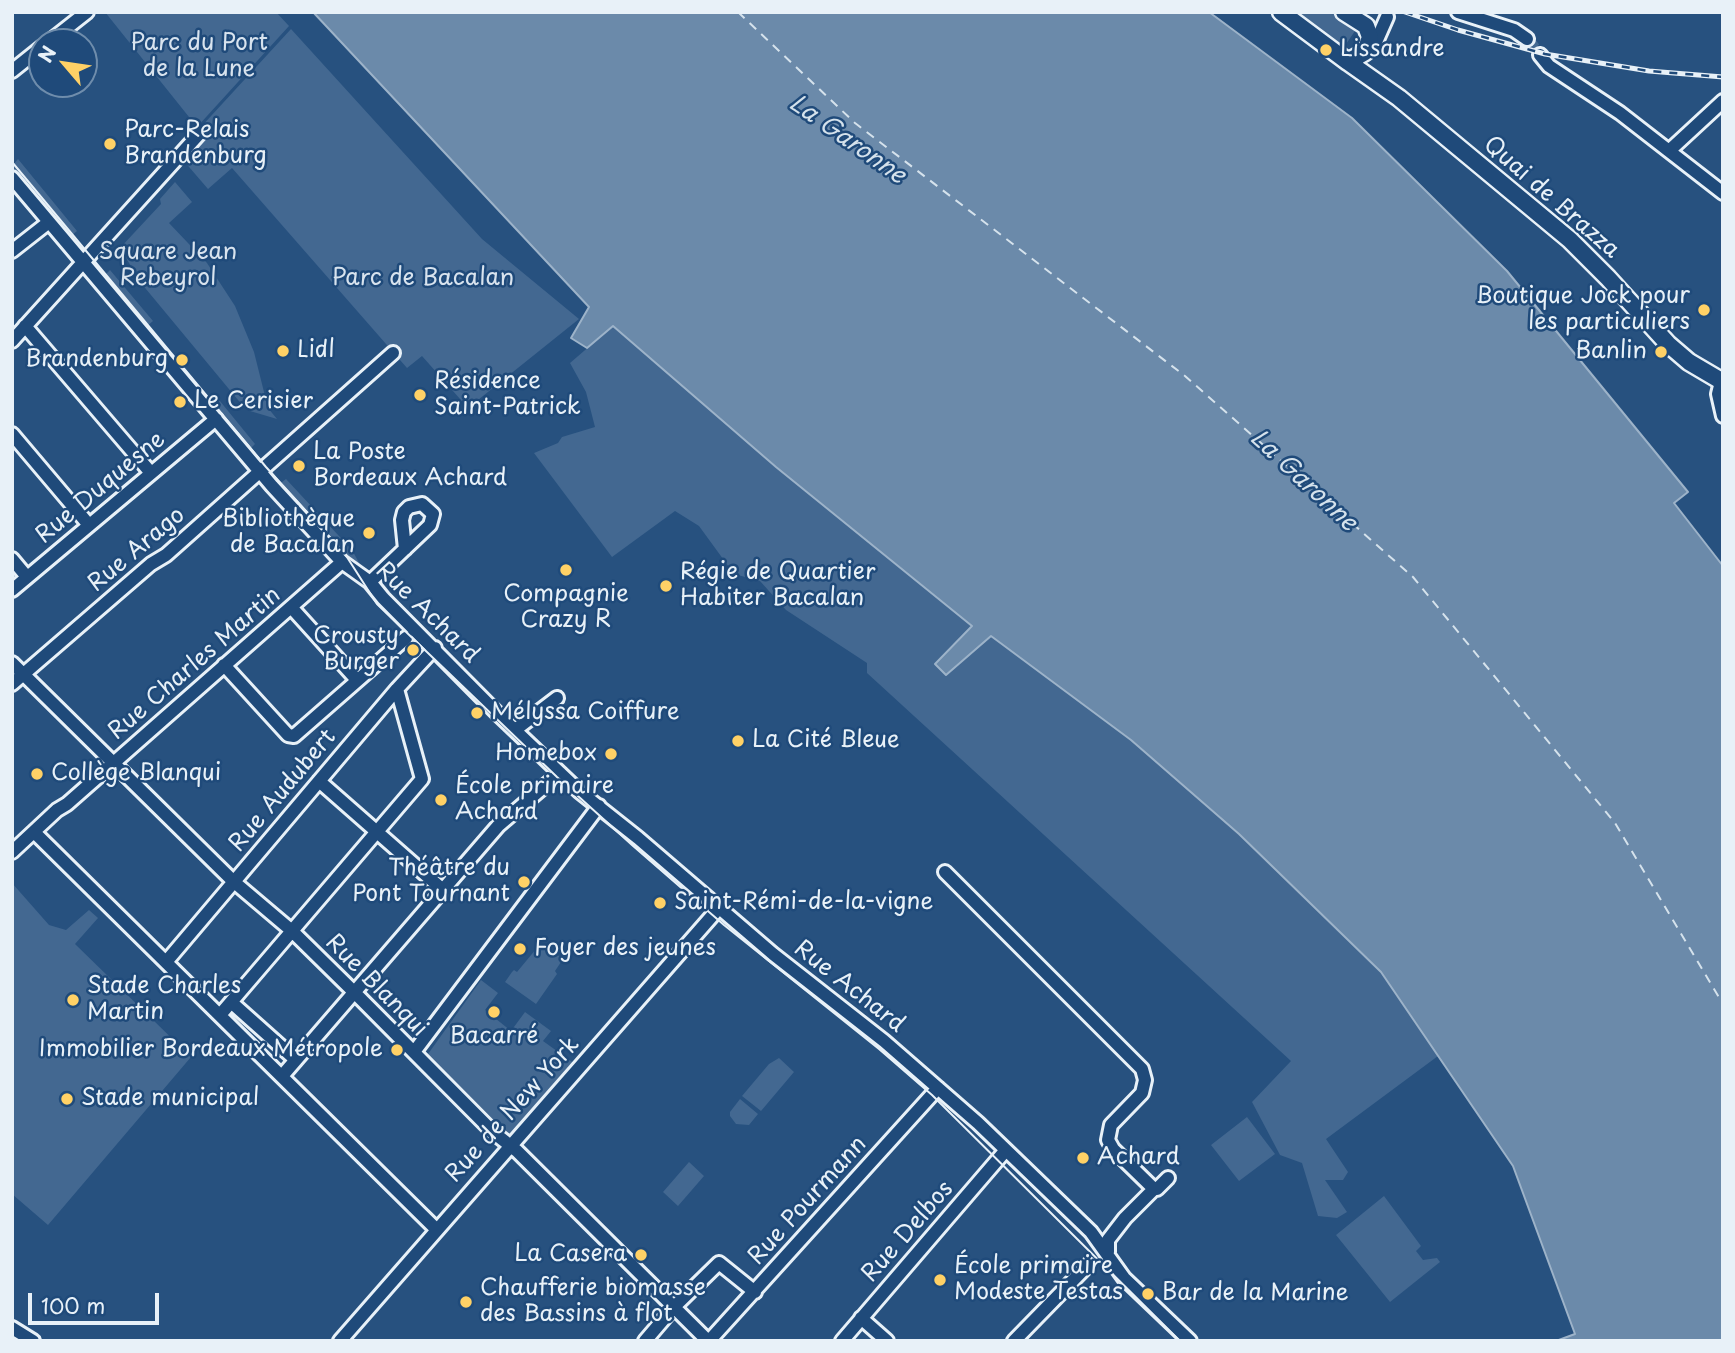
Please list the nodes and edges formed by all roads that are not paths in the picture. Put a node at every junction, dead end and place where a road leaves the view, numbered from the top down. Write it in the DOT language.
graph roads {
  1 [pos="87,12"];
  2 [pos="1281,12"];
  3 [pos="1344,12"];
  4 [pos="1458,12"];
  5 [pos="1366,26"];
  6 [pos="67,28"];
  7 [pos="1527,39"];
  8 [pos="1366,50"];
  9 [pos="1539,55"];
  10 [pos="28,58"];
  11 [pos="1348,62"];
  12 [pos="12,71"];
  13 [pos="1381,86"];
  14 [pos="1723,101"];
  15 [pos="199,134"];
  16 [pos="1670,150"];
  17 [pos="12,178"];
  18 [pos="1723,193"];
  19 [pos="49,222"];
  20 [pos="12,251"];
  21 [pos="83,262"];
  22 [pos="25,327"];
  23 [pos="12,341"];
  24 [pos="393,353"];
  25 [pos="1722,382"];
  26 [pos="1723,416"];
  27 [pos="216,419"];
  28 [pos="12,434"];
  29 [pos="260,472"];
  30 [pos="151,473"];
  31 [pos="89,525"];
  32 [pos="405,549"];
  33 [pos="12,559"];
  34 [pos="342,562"];
  35 [pos="27,577"];
  36 [pos="370,582"];
  37 [pos="12,590"];
  38 [pos="291,607"];
  39 [pos="406,638"];
  40 [pos="435,648"];
  41 [pos="12,663"];
  42 [pos="224,665"];
  43 [pos="24,674"];
  44 [pos="358,680"];
  45 [pos="12,684"];
  46 [pos="397,689"];
  47 [pos="557,698"];
  48 [pos="515,730"];
  49 [pos="113,762"];
  50 [pos="560,774"];
  51 [pos="319,781"];
  52 [pos="599,806"];
  53 [pos="34,832"];
  54 [pos="377,832"];
  55 [pos="12,852"];
  56 [pos="945,872"];
  57 [pos="233,881"];
  58 [pos="443,890"];
  59 [pos="719,908"];
  60 [pos="292,931"];
  61 [pos="166,961"];
  62 [pos="355,993"];
  63 [pos="231,1002"];
  64 [pos="220,1015"];
  65 [pos="414,1052"];
  66 [pos="296,1060"];
  67 [pos="282,1076"];
  68 [pos="938,1088"];
  69 [pos="511,1146"];
  70 [pos="1006,1150"];
  71 [pos="1168,1178"];
  72 [pos="1154,1189"];
  73 [pos="1125,1218"];
  74 [pos="1085,1227"];
  75 [pos="436,1229"];
  76 [pos="1108,1253"];
  77 [pos="1088,1265"];
  78 [pos="755,1292"];
  79 [pos="674,1307"];
  80 [pos="861,1318"];
  81 [pos="12,1328"];
  82 [pos="33,1341"];
  83 [pos="340,1341"];
  84 [pos="645,1341"];
  85 [pos="708,1341"];
  86 [pos="842,1341"];
  87 [pos="887,1341"];
  88 [pos="1014,1341"];
  89 [pos="1189,1341"];
  1 -- 6 [label="street"];
  2 -- 11 [label="main road, Quai de Brazza"];
  3 -- 5 [label="main road"];
  4 -- 7 [label="street"];
  5 -- 8 [label="main road"];
  5 -- 8 [label="street"];
  8 -- 11 [label="main road"];
  8 -- 13 [label="main road, Quai de Brazza"];
  9 -- 16 [label="street"];
  10 -- 12 [label="street"];
  11 -- 13 [label="main road, Quai de Brazza"];
  13 -- 25 [label="main road, Quai de Brazza"];
  14 -- 16 [label="street"];
  15 -- 21 [label="street"];
  16 -- 18 [label="street"];
  17 -- 19 [label="street, Rue Achard"];
  19 -- 20 [label="street"];
  19 -- 21 [label="street, Rue Achard"];
  21 -- 22 [label="street"];
  21 -- 27 [label="street, Rue Achard"];
  22 -- 23 [label="street"];
  22 -- 30 [label="street"];
  24 -- 29 [label="street, Rue Arago"];
  25 -- 26 [label="street, Quai de Brazza"];
  27 -- 29 [label="street, Rue Achard"];
  27 -- 30 [label="street, Rue Duquesne"];
  28 -- 31 [label="street"];
  29 -- 34 [label="street, Rue Achard"];
  29 -- 43 [label="street, Rue Arago"];
  30 -- 31 [label="street, Rue Duquesne"];
  31 -- 35 [label="street, Rue Duquesne"];
  32 -- 36 [label="street"];
  33 -- 35 [label="street"];
  34 -- 36 [label="street, Rue Achard"];
  34 -- 38 [label="street, Rue Charles Martin"];
  35 -- 37 [label="street, Rue Duquesne"];
  36 -- 40 [label="street, Rue Achard"];
  38 -- 42 [label="street, Rue Charles Martin"];
  38 -- 44 [label="street"];
  39 -- 44 [label="street"];
  40 -- 46 [label="street, Rue Audubert"];
  40 -- 48 [label="street, Rue Achard"];
  41 -- 43 [label="street, Rue Blanqui"];
  42 -- 44 [label="street"];
  42 -- 49 [label="street, Rue Charles Martin"];
  43 -- 45 [label="street, Rue Arago"];
  43 -- 49 [label="street, Rue Blanqui"];
  46 -- 51 [label="street, Rue Audubert"];
  46 -- 54 [label="street"];
  47 -- 48 [label="street"];
  48 -- 50 [label="street, Rue Achard"];
  49 -- 53 [label="street, Rue Charles Martin"];
  49 -- 57 [label="street, Rue Blanqui"];
  50 -- 52 [label="street, Rue Achard"];
  50 -- 58 [label="street"];
  51 -- 54 [label="street"];
  51 -- 57 [label="street, Rue Audubert"];
  52 -- 59 [label="street, Rue Achard"];
  52 -- 65 [label="street"];
  53 -- 55 [label="street, Rue Charles Martin"];
  53 -- 61 [label="street"];
  54 -- 58 [label="street"];
  54 -- 60 [label="street"];
  56 -- 72 [label="street"];
  57 -- 60 [label="street, Rue Blanqui"];
  57 -- 61 [label="street, Rue Audubert"];
  58 -- 62 [label="street"];
  59 -- 68 [label="street, Rue Achard"];
  59 -- 69 [label="street, Rue de New York"];
  60 -- 62 [label="street, Rue Blanqui"];
  60 -- 63 [label="street"];
  61 -- 64 [label="street"];
  62 -- 65 [label="street, Rue Blanqui"];
  62 -- 66 [label="street"];
  63 -- 64 [label="street"];
  63 -- 66 [label="street"];
  64 -- 67 [label="street"];
  65 -- 69 [label="street, Rue Blanqui"];
  66 -- 67 [label="street"];
  67 -- 75 [label="street"];
  68 -- 70 [label="street, Rue Achard"];
  68 -- 78 [label="street, Rue Pourmann"];
  69 -- 75 [label="street, Rue de New York"];
  69 -- 79 [label="street, Rue Blanqui"];
  70 -- 74 [label="street, Rue Achard"];
  70 -- 80 [label="street, Rue Delbos"];
  71 -- 72 [label="street"];
  72 -- 73 [label="street"];
  73 -- 74 [label="street"];
  73 -- 76 [label="street"];
  74 -- 76 [label="street, Rue Achard"];
  75 -- 83 [label="street, Rue de New York"];
  76 -- 89 [label="street, Rue Achard"];
  77 -- 88 [label="street"];
  78 -- 79 [label="street"];
  78 -- 85 [label="street, Rue Pourmann"];
  79 -- 84 [label="street"];
  79 -- 85 [label="street, Rue Blanqui"];
  80 -- 86 [label="street, Rue Delbos"];
  80 -- 87 [label="street"];
  81 -- 82 [label="street"];
}
